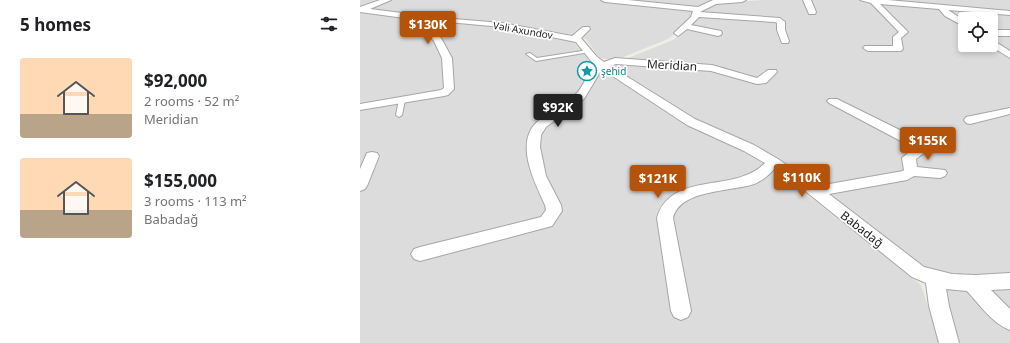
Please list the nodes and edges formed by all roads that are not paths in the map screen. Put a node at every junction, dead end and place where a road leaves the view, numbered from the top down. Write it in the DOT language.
graph roads {
  1 [pos="387,0"];
  2 [pos="606,0"];
  3 [pos="742,0"];
  4 [pos="807,0"];
  5 [pos="868,0"];
  6 [pos="915,3"];
  7 [pos="942,8"];
  8 [pos="360,10"];
  9 [pos="697,11"];
  10 [pos="812,12"];
  11 [pos="1010,13"];
  12 [pos="424,18"];
  13 [pos="958,20"];
  14 [pos="686,26"];
  15 [pos="586,29"];
  16 [pos="1010,32"];
  17 [pos="718,33"];
  18 [pos="998,33"];
  19 [pos="678,34"];
  20 [pos="575,38"];
  21 [pos="785,41"];
  22 [pos="998,47"];
  23 [pos="868,48"];
  24 [pos="588,50"];
  25 [pos="528,54"];
  26 [pos="1010,55"];
  27 [pos="602,65"];
  28 [pos="772,72"];
  29 [pos="402,100"];
  30 [pos="833,101"];
  31 [pos="360,107"];
  32 [pos="1010,111"];
  33 [pos="398,115"];
  34 [pos="970,120"];
  35 [pos="773,162"];
  36 [pos="367,163"];
  37 [pos="911,170"];
  38 [pos="940,173"];
  39 [pos="360,186"];
  40 [pos="815,192"];
  41 [pos="420,254"];
  42 [pos="935,280"];
  43 [pos="1010,281"];
  44 [pos="972,283"];
  45 [pos="681,311"];
  46 [pos="1010,321"];
  47 [pos="949,343"];
  1 -- 8 [label="street"];
  2 -- 9 [label="street"];
  3 -- 9 [label="street"];
  4 -- 10 [label="street"];
  5 -- 6 [label="street"];
  5 -- 23 [label="street"];
  6 -- 7 [label="street"];
  7 -- 11 [label="street"];
  7 -- 13 [label="street"];
  8 -- 12 [label="street, Vəli Axundov"];
  9 -- 14 [label="street"];
  9 -- 21 [label="street"];
  12 -- 20 [label="street, Vəli Axundov"];
  12 -- 29 [label="street"];
  14 -- 17 [label="street"];
  14 -- 19 [label="street"];
  15 -- 20 [label="street"];
  16 -- 18 [label="street"];
  20 -- 24 [label="street"];
  22 -- 26 [label="street"];
  24 -- 25 [label="lane"];
  24 -- 27 [label="street"];
  27 -- 28 [label="street, Meridian"];
  27 -- 35 [label="street, Babadağ"];
  27 -- 41 [label="street"];
  29 -- 31 [label="street"];
  29 -- 33 [label="lane"];
  30 -- 37 [label="street"];
  32 -- 34 [label="street"];
  35 -- 40 [label="street, Babadağ"];
  35 -- 45 [label="street"];
  36 -- 39 [label="street"];
  37 -- 38 [label="street"];
  37 -- 40 [label="street"];
  40 -- 42 [label="street, Babadağ"];
  42 -- 44 [label="street, Babadağ"];
  42 -- 47 [label="street"];
  43 -- 44 [label="street, Babadağ"];
  44 -- 46 [label="street"];
}
